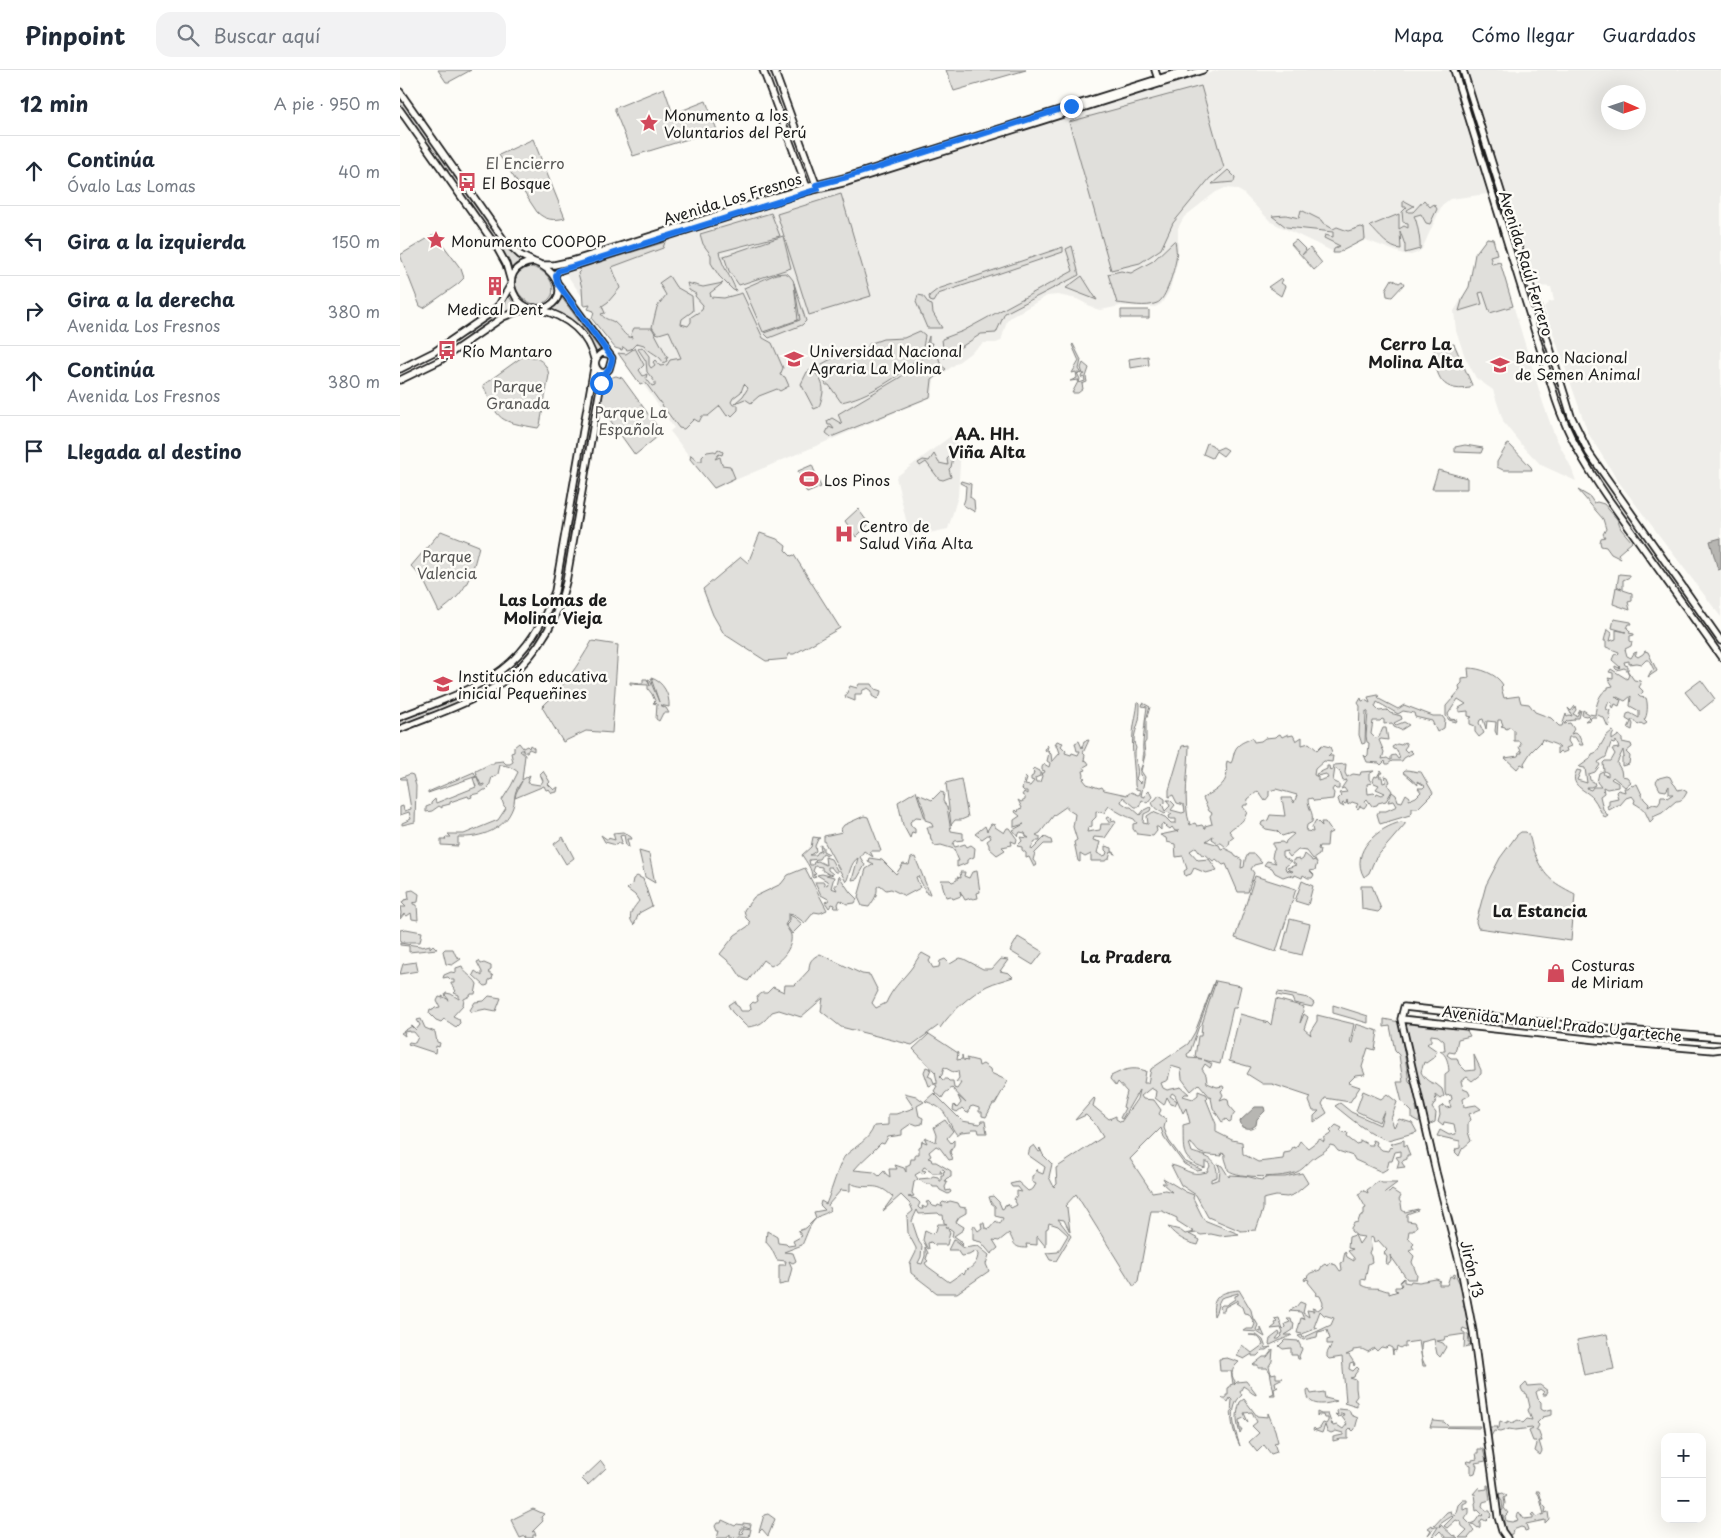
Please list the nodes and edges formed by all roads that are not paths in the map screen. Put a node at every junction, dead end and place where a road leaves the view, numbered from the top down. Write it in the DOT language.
graph roads {
  1 [pos="763,70"];
  2 [pos="774,70"];
  3 [pos="1154,70"];
  4 [pos="1162,70"];
  5 [pos="1186,70"];
  6 [pos="1203,70"];
  7 [pos="1454,70"];
  8 [pos="1463,70"];
  9 [pos="1165,79"];
  10 [pos="1159,81"];
  11 [pos="400,92"];
  12 [pos="400,110"];
  13 [pos="817,187"];
  14 [pos="808,189"];
  15 [pos="534,262"];
  16 [pos="542,265"];
  17 [pos="556,281"];
  18 [pos="511,283"];
  19 [pos="537,308"];
  20 [pos="590,347"];
  21 [pos="608,354"];
  22 [pos="595,362"];
  23 [pos="400,370"];
  24 [pos="605,373"];
  25 [pos="613,373"];
  26 [pos="592,374"];
  27 [pos="400,380"];
  28 [pos="601,383"];
  29 [pos="1721,641"];
  30 [pos="1721,657"];
  31 [pos="400,718"];
  32 [pos="400,729"];
  33 [pos="1404,1007"];
  34 [pos="1402,1019"];
  35 [pos="1721,1038"];
  36 [pos="1721,1049"];
  37 [pos="1507,1538"];
  1 -- 14 [label="street"];
  2 -- 13 [label="street"];
  3 -- 10 [label="street"];
  4 -- 9 [label="street"];
  5 -- 9 [label="street, Avenida Los Fresnos"];
  6 -- 9 [label="street, Avenida Los Fresnos"];
  7 -- 30 [label="street, Avenida Raúl Ferrero"];
  8 -- 29 [label="street, Avenida Raúl Ferrero"];
  9 -- 10 [label="street, Avenida Los Fresnos"];
  10 -- 13 [label="street, Avenida Los Fresnos"];
  11 -- 15 [label="street"];
  12 -- 18 [label="street"];
  13 -- 14 [label="street, Avenida Los Fresnos"];
  14 -- 16 [label="street, Avenida Los Fresnos"];
  14 -- 17 [label="street, Avenida Los Fresnos"];
  15 -- 16 [label="street"];
  15 -- 18 [label="street"];
  16 -- 17 [label="street"];
  17 -- 19 [label="street"];
  17 -- 21 [label="street"];
  18 -- 19 [label="street"];
  18 -- 23 [label="street"];
  19 -- 20 [label="street"];
  19 -- 27 [label="street"];
  20 -- 22 [label="street"];
  20 -- 26 [label="street"];
  21 -- 22 [label="street"];
  21 -- 24 [label="street"];
  22 -- 24 [label="street"];
  22 -- 26 [label="street"];
  24 -- 28 [label="street"];
  25 -- 28 [label="street"];
  26 -- 31 [label="street"];
  28 -- 32 [label="street"];
  33 -- 34 [label="street, Jirón 13"];
  33 -- 35 [label="street, Avenida Manuel Prado Ugarteche"];
  34 -- 36 [label="street, Avenida Manuel Prado Ugarteche"];
  34 -- 37 [label="street, Jirón 13"];
}
